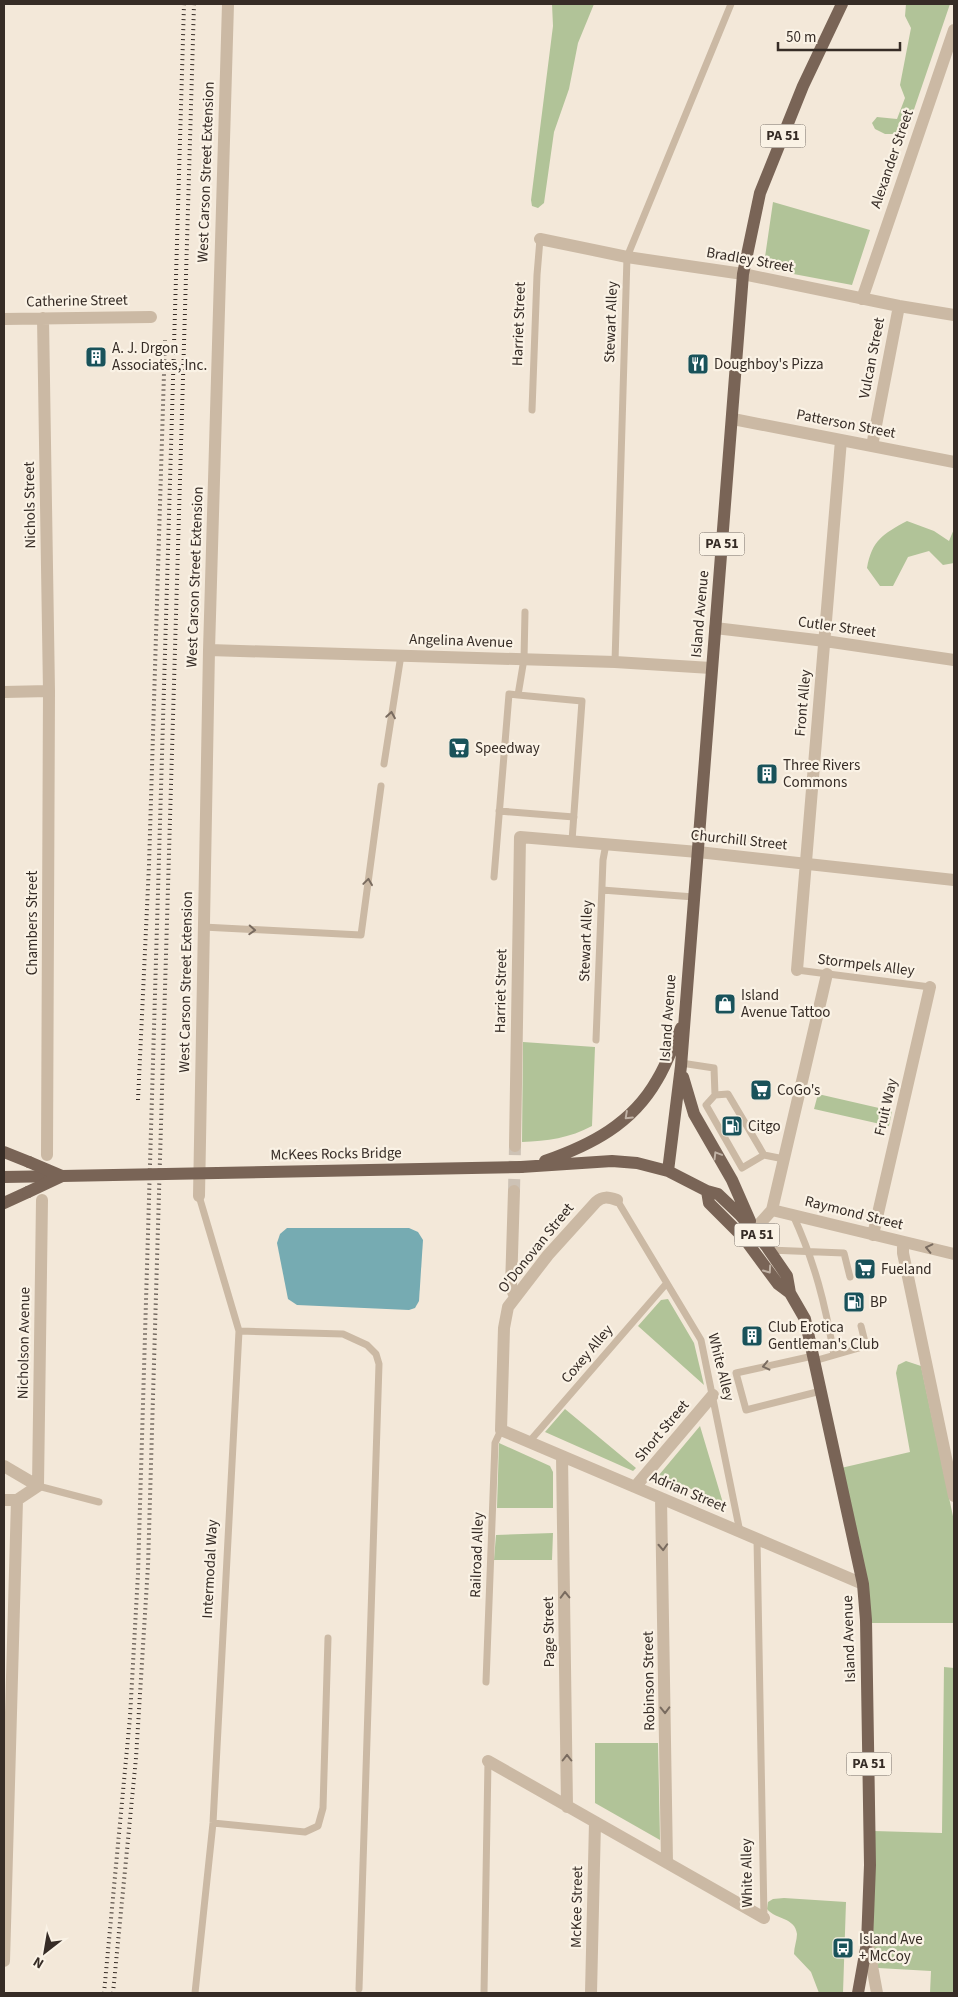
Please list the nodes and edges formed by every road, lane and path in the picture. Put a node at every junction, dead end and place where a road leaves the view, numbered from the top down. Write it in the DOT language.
graph roads {
  1 [pos="228,4"];
  2 [pos="732,4"];
  3 [pos="842,4"];
  4 [pos="954,30"];
  5 [pos="540,239"];
  6 [pos="627,257"];
  7 [pos="743,274"];
  8 [pos="862,299"];
  9 [pos="899,306"];
  10 [pos="954,315"];
  11 [pos="151,317"];
  12 [pos="43,318"];
  13 [pos="4,319"];
  14 [pos="532,410"];
  15 [pos="732,419"];
  16 [pos="841,440"];
  17 [pos="872,446"];
  18 [pos="954,462"];
  19 [pos="524,612"];
  20 [pos="715,628"];
  21 [pos="825,641"];
  22 [pos="209,650"];
  23 [pos="401,655"];
  24 [pos="524,659"];
  25 [pos="954,660"];
  26 [pos="615,662"];
  27 [pos="711,668"];
  28 [pos="49,691"];
  29 [pos="4,692"];
  30 [pos="518,695"];
  31 [pos="384,764"];
  32 [pos="381,786"];
  33 [pos="498,811"];
  34 [pos="574,817"];
  35 [pos="520,837"];
  36 [pos="572,841"];
  37 [pos="606,844"];
  38 [pos="698,852"];
  39 [pos="806,864"];
  40 [pos="494,877"];
  41 [pos="954,880"];
  42 [pos="602,890"];
  43 [pos="694,897"];
  44 [pos="203,927"];
  45 [pos="798,970"];
  46 [pos="827,974"];
  47 [pos="930,987"];
  48 [pos="684,1018"];
  49 [pos="596,1040"];
  50 [pos="681,1065"];
  51 [pos="715,1095"];
  52 [pos="515,1146"];
  53 [pos="4,1152"];
  54 [pos="198,1152"];
  55 [pos="47,1155"];
  56 [pos="764,1155"];
  57 [pos="784,1160"];
  58 [pos="526,1166"];
  59 [pos="742,1168"];
  60 [pos="668,1171"];
  61 [pos="58,1176"];
  62 [pos="4,1177"];
  63 [pos="732,1180"];
  64 [pos="514,1191"];
  65 [pos="707,1191"];
  66 [pos="199,1196"];
  67 [pos="42,1200"];
  68 [pos="617,1200"];
  69 [pos="4,1203"];
  70 [pos="772,1210"];
  71 [pos="793,1215"];
  72 [pos="754,1230"];
  73 [pos="873,1235"];
  74 [pos="903,1242"];
  75 [pos="769,1250"];
  76 [pos="809,1250"];
  77 [pos="954,1254"];
  78 [pos="850,1277"];
  79 [pos="666,1284"];
  80 [pos="790,1293"];
  81 [pos="515,1296"];
  82 [pos="861,1326"];
  83 [pos="239,1331"];
  84 [pos="834,1355"];
  85 [pos="814,1358"];
  86 [pos="821,1391"];
  87 [pos="713,1395"];
  88 [pos="501,1430"];
  89 [pos="529,1442"];
  90 [pos="562,1456"];
  91 [pos="4,1466"];
  92 [pos="38,1486"];
  93 [pos="635,1487"];
  94 [pos="954,1496"];
  95 [pos="661,1498"];
  96 [pos="4,1500"];
  97 [pos="18,1500"];
  98 [pos="99,1502"];
  99 [pos="740,1532"];
  100 [pos="756,1539"];
  101 [pos="863,1584"];
  102 [pos="328,1638"];
  103 [pos="486,1682"];
  104 [pos="488,1761"];
  105 [pos="567,1807"];
  106 [pos="595,1822"];
  107 [pos="213,1823"];
  108 [pos="667,1862"];
  109 [pos="764,1918"];
  110 [pos="867,1943"];
  111 [pos="4,1955"];
  112 [pos="4,1961"];
  113 [pos="359,1989"];
  114 [pos="195,1993"];
  115 [pos="484,1993"];
  116 [pos="591,1993"];
  117 [pos="858,1993"];
  118 [pos="877,1993"];
  1 -- 22 [label="street, West Carson Street Extension"];
  2 -- 6 [label="lane, Stewart Alley"];
  3 -- 7 [label="main road, Island Avenue / PA 51"];
  4 -- 8 [label="street, Alexander Street"];
  5 -- 6 [label="street, Bradley Street"];
  5 -- 14 [label="lane, Harriet Street"];
  6 -- 7 [label="street, Bradley Street"];
  6 -- 26 [label="lane, Stewart Alley"];
  7 -- 8 [label="street, Bradley Street"];
  7 -- 15 [label="main road, Island Avenue / PA 51"];
  8 -- 9 [label="street, Bradley Street"];
  9 -- 10 [label="street, Bradley Street"];
  9 -- 17 [label="street, Vulcan Street"];
  11 -- 12 [label="street, Catherine Street"];
  12 -- 13 [label="street, Catherine Street"];
  12 -- 28 [label="street, Nichols Street"];
  15 -- 16 [label="street, Patterson Street"];
  15 -- 20 [label="main road, Island Avenue / PA 51"];
  16 -- 17 [label="street, Patterson Street"];
  16 -- 21 [label="street, Front Alley"];
  17 -- 18 [label="street, Patterson Street"];
  19 -- 24 [label="lane"];
  20 -- 21 [label="street, Cutler Street"];
  20 -- 27 [label="main road, Island Avenue / PA 51"];
  21 -- 25 [label="street, Cutler Street"];
  21 -- 39 [label="street, Front Alley"];
  22 -- 23 [label="street, Angelina Avenue"];
  22 -- 44 [label="street, West Carson Street Extension"];
  23 -- 24 [label="street, Angelina Avenue"];
  31 -- 23 [label="lane, one-way"];
  24 -- 26 [label="street, Angelina Avenue"];
  24 -- 30 [label="lane"];
  26 -- 27 [label="street, Angelina Avenue"];
  27 -- 38 [label="main road, Island Avenue / PA 51"];
  28 -- 29 [label="street"];
  28 -- 55 [label="street, Chambers Street"];
  30 -- 33 [label="lane"];
  30 -- 34 [label="lane"];
  44 -- 32 [label="lane, one-way"];
  33 -- 34 [label="lane"];
  33 -- 40 [label="lane"];
  34 -- 36 [label="lane"];
  35 -- 36 [label="street, Churchill Street"];
  35 -- 52 [label="street, Harriet Street"];
  36 -- 37 [label="street, Churchill Street"];
  37 -- 38 [label="street, Churchill Street"];
  37 -- 42 [label="lane, Stewart Alley"];
  38 -- 39 [label="street, Churchill Street"];
  38 -- 43 [label="main road, Island Avenue / PA 51"];
  39 -- 41 [label="street, Churchill Street"];
  39 -- 45 [label="street, Front Alley"];
  42 -- 43 [label="lane"];
  42 -- 49 [label="lane, Stewart Alley"];
  43 -- 48 [label="main road, Island Avenue / PA 51"];
  44 -- 54 [label="street, West Carson Street Extension"];
  45 -- 46 [label="lane, Stormpels Alley"];
  46 -- 47 [label="lane, Stormpels Alley"];
  46 -- 57 [label="street"];
  47 -- 73 [label="street, Fruit Way"];
  48 -- 50 [label="main road, Island Avenue / PA 51"];
  48 -- 58 [label="main road, one-way"];
  50 -- 51 [label="lane"];
  50 -- 60 [label="main road, Island Avenue / PA 51"];
  63 -- 50 [label="main road, one-way"];
  51 -- 56 [label="lane"];
  51 -- 59 [label="lane"];
  53 -- 61 [label="main road, bridge"];
  54 -- 66 [label="street, Intermodal Way"];
  56 -- 57 [label="lane"];
  56 -- 59 [label="lane"];
  57 -- 70 [label="street"];
  58 -- 60 [label="main road, McKees Rocks Bridge"];
  58 -- 61 [label="main road, McKees Rocks Bridge, bridge"];
  59 -- 63 [label="lane"];
  60 -- 65 [label="main road, Island Avenue / PA 51"];
  61 -- 62 [label="main road, McKees Rocks Bridge"];
  61 -- 69 [label="main road, bridge"];
  63 -- 72 [label="main road"];
  64 -- 81 [label="street"];
  65 -- 72 [label="main road, Island Avenue / PA 51"];
  65 -- 80 [label="main road, Island Avenue / PA 51, one-way"];
  66 -- 83 [label="lane, Intermodal Way"];
  67 -- 92 [label="street, Nicholson Avenue"];
  68 -- 79 [label="lane, White Alley"];
  68 -- 81 [label="street, O'Donovan Street"];
  70 -- 71 [label="street, Raymond Street"];
  70 -- 72 [label="street"];
  71 -- 73 [label="street, Raymond Street"];
  71 -- 76 [label="lane"];
  72 -- 75 [label="main road, Island Avenue / PA 51"];
  73 -- 74 [label="street, Raymond Street"];
  77 -- 74 [label="street, Raymond Street, one-way"];
  74 -- 94 [label="street"];
  75 -- 76 [label="lane"];
  75 -- 80 [label="main road, Island Avenue / PA 51"];
  76 -- 78 [label="lane"];
  76 -- 84 [label="lane"];
  79 -- 87 [label="lane, White Alley"];
  79 -- 89 [label="lane, Coxey Alley"];
  80 -- 85 [label="main road, Island Avenue / PA 51"];
  81 -- 88 [label="street, O'Donovan Street"];
  82 -- 84 [label="lane"];
  83 -- 107 [label="lane, Intermodal Way"];
  83 -- 113 [label="lane"];
  84 -- 85 [label="lane"];
  85 -- 86 [label="main road, Island Avenue / PA 51"];
  85 -- 86 [label="lane, one-way"];
  86 -- 101 [label="main road, Island Avenue / PA 51"];
  87 -- 93 [label="street, Short Street"];
  87 -- 99 [label="lane, White Alley"];
  88 -- 89 [label="street, Adrian Street"];
  88 -- 103 [label="lane, Railroad Alley"];
  89 -- 90 [label="street, Adrian Street"];
  90 -- 93 [label="street, Adrian Street"];
  105 -- 90 [label="street, Page Street, one-way"];
  91 -- 92 [label="street"];
  92 -- 97 [label="street"];
  92 -- 98 [label="lane"];
  93 -- 95 [label="street, Adrian Street"];
  95 -- 99 [label="street, Adrian Street"];
  95 -- 108 [label="street, Robinson Street, one-way"];
  96 -- 97 [label="street"];
  97 -- 111 [label="street"];
  99 -- 100 [label="street, Adrian Street"];
  100 -- 101 [label="street, Adrian Street"];
  100 -- 109 [label="lane, White Alley"];
  101 -- 110 [label="main road, Island Avenue / PA 51"];
  102 -- 107 [label="lane"];
  104 -- 105 [label="street, White Alley"];
  104 -- 115 [label="lane"];
  105 -- 106 [label="street, White Alley"];
  106 -- 108 [label="street, White Alley"];
  106 -- 116 [label="street, McKee Street"];
  107 -- 114 [label="lane, Intermodal Way"];
  108 -- 109 [label="street, White Alley"];
  110 -- 117 [label="main road, Island Avenue / PA 51"];
  110 -- 118 [label="street"];
  111 -- 112 [label="street"];
}
